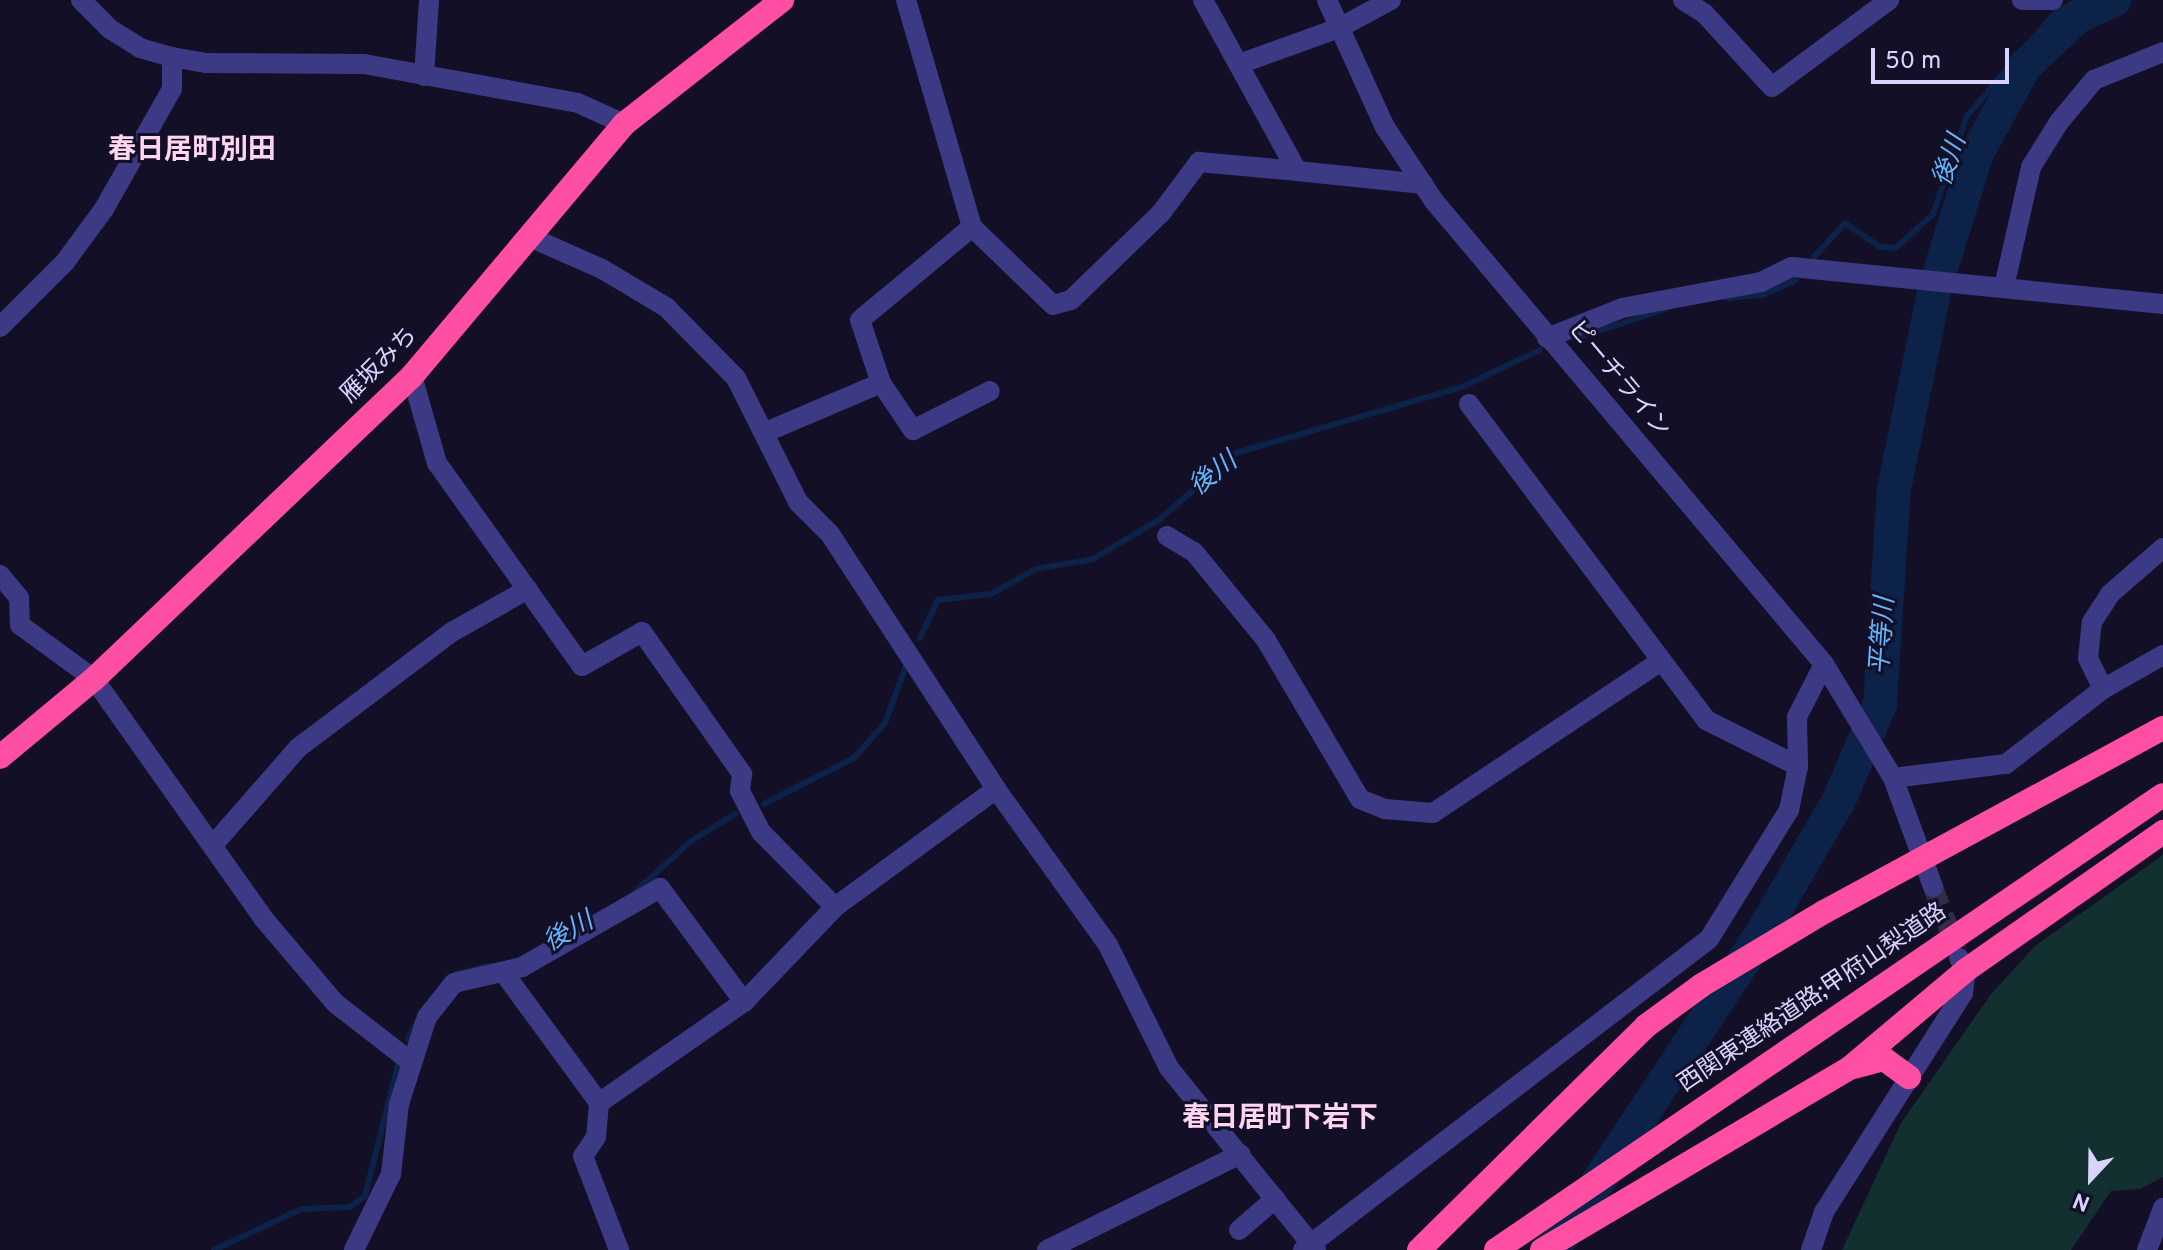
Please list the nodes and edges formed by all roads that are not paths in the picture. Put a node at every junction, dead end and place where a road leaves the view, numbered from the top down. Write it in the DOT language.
graph roads {
  1 [pos="81,0"];
  2 [pos="429,0"];
  3 [pos="782,0"];
  4 [pos="906,0"];
  5 [pos="1203,0"];
  6 [pos="1327,0"];
  7 [pos="1391,0"];
  8 [pos="1683,0"];
  9 [pos="1889,0"];
  10 [pos="2022,0"];
  11 [pos="2053,0"];
  12 [pos="1339,28"];
  13 [pos="2163,52"];
  14 [pos="172,57"];
  15 [pos="1239,64"];
  16 [pos="424,76"];
  17 [pos="624,124"];
  18 [pos="1297,171"];
  19 [pos="1423,184"];
  20 [pos="972,227"];
  21 [pos="532,238"];
  22 [pos="1994,286"];
  23 [pos="2163,304"];
  24 [pos="0,327"];
  25 [pos="1547,338"];
  26 [pos="412,376"];
  27 [pos="881,383"];
  28 [pos="990,391"];
  29 [pos="1469,404"];
  30 [pos="766,432"];
  31 [pos="1167,536"];
  32 [pos="2163,548"];
  33 [pos="0,575"];
  34 [pos="528,589"];
  35 [pos="2163,655"];
  36 [pos="1659,662"];
  37 [pos="1824,664"];
  38 [pos="94,679"];
  39 [pos="2103,689"];
  40 [pos="2163,728"];
  41 [pos="0,757"];
  42 [pos="1798,766"];
  43 [pos="1893,778"];
  44 [pos="996,789"];
  45 [pos="2163,795"];
  46 [pos="2163,832"];
  47 [pos="214,844"];
  48 [pos="1924,862"];
  49 [pos="1933,887"];
  50 [pos="835,907"];
  51 [pos="1963,964"];
  52 [pos="504,973"];
  53 [pos="744,1002"];
  54 [pos="411,1062"];
  55 [pos="1851,1067"];
  56 [pos="1909,1077"];
  57 [pos="599,1103"];
  58 [pos="1240,1154"];
  59 [pos="1275,1199"];
  60 [pos="2163,1208"];
  61 [pos="1239,1230"];
  62 [pos="1310,1248"];
  63 [pos="354,1250"];
  64 [pos="619,1250"];
  65 [pos="1047,1250"];
  66 [pos="1419,1250"];
  67 [pos="1496,1250"];
  68 [pos="1542,1250"];
  69 [pos="1811,1250"];
  70 [pos="2147,1250"];
  1 -- 14 [label="street"];
  2 -- 16 [label="street"];
  3 -- 17 [label="highway, 雁坂みち"];
  4 -- 20 [label="street"];
  5 -- 15 [label="street"];
  6 -- 12 [label="street, ピーチライン"];
  7 -- 12 [label="street"];
  8 -- 9 [label="street"];
  10 -- 11 [label="street"];
  12 -- 15 [label="street"];
  12 -- 19 [label="street, ピーチライン"];
  13 -- 22 [label="street"];
  14 -- 16 [label="street"];
  14 -- 24 [label="street"];
  15 -- 18 [label="street"];
  16 -- 17 [label="street"];
  17 -- 21 [label="highway, 雁坂みち"];
  18 -- 19 [label="street"];
  18 -- 20 [label="street"];
  19 -- 25 [label="street, ピーチライン"];
  20 -- 27 [label="street"];
  21 -- 26 [label="highway, 雁坂みち"];
  21 -- 30 [label="street"];
  22 -- 23 [label="street"];
  22 -- 25 [label="street"];
  25 -- 37 [label="street, ピーチライン"];
  26 -- 34 [label="street"];
  26 -- 38 [label="highway, 雁坂みち"];
  27 -- 28 [label="street"];
  27 -- 30 [label="street"];
  29 -- 36 [label="street"];
  30 -- 44 [label="street"];
  31 -- 36 [label="street"];
  32 -- 39 [label="street"];
  33 -- 38 [label="street"];
  34 -- 47 [label="street"];
  34 -- 50 [label="street"];
  35 -- 39 [label="street"];
  36 -- 42 [label="street"];
  37 -- 42 [label="street"];
  37 -- 43 [label="street, ピーチライン"];
  38 -- 41 [label="highway, 雁坂みち"];
  38 -- 47 [label="street"];
  39 -- 43 [label="street"];
  40 -- 48 [label="highway"];
  42 -- 62 [label="street"];
  43 -- 48 [label="street, ピーチライン"];
  44 -- 50 [label="street"];
  44 -- 58 [label="street"];
  45 -- 67 [label="highway, 西関東連絡道路;甲府山梨道路"];
  46 -- 51 [label="highway"];
  47 -- 54 [label="street"];
  48 -- 49 [label="street, ピーチライン"];
  48 -- 66 [label="highway"];
  50 -- 53 [label="street"];
  51 -- 55 [label="highway"];
  51 -- 56 [label="street"];
  52 -- 53 [label="street"];
  52 -- 54 [label="street"];
  52 -- 57 [label="street"];
  53 -- 57 [label="street"];
  54 -- 63 [label="street"];
  55 -- 56 [label="highway"];
  55 -- 68 [label="highway"];
  56 -- 69 [label="street"];
  57 -- 64 [label="street"];
  58 -- 59 [label="street"];
  58 -- 65 [label="street"];
  59 -- 61 [label="street"];
  59 -- 62 [label="street"];
  60 -- 70 [label="street"];
}
